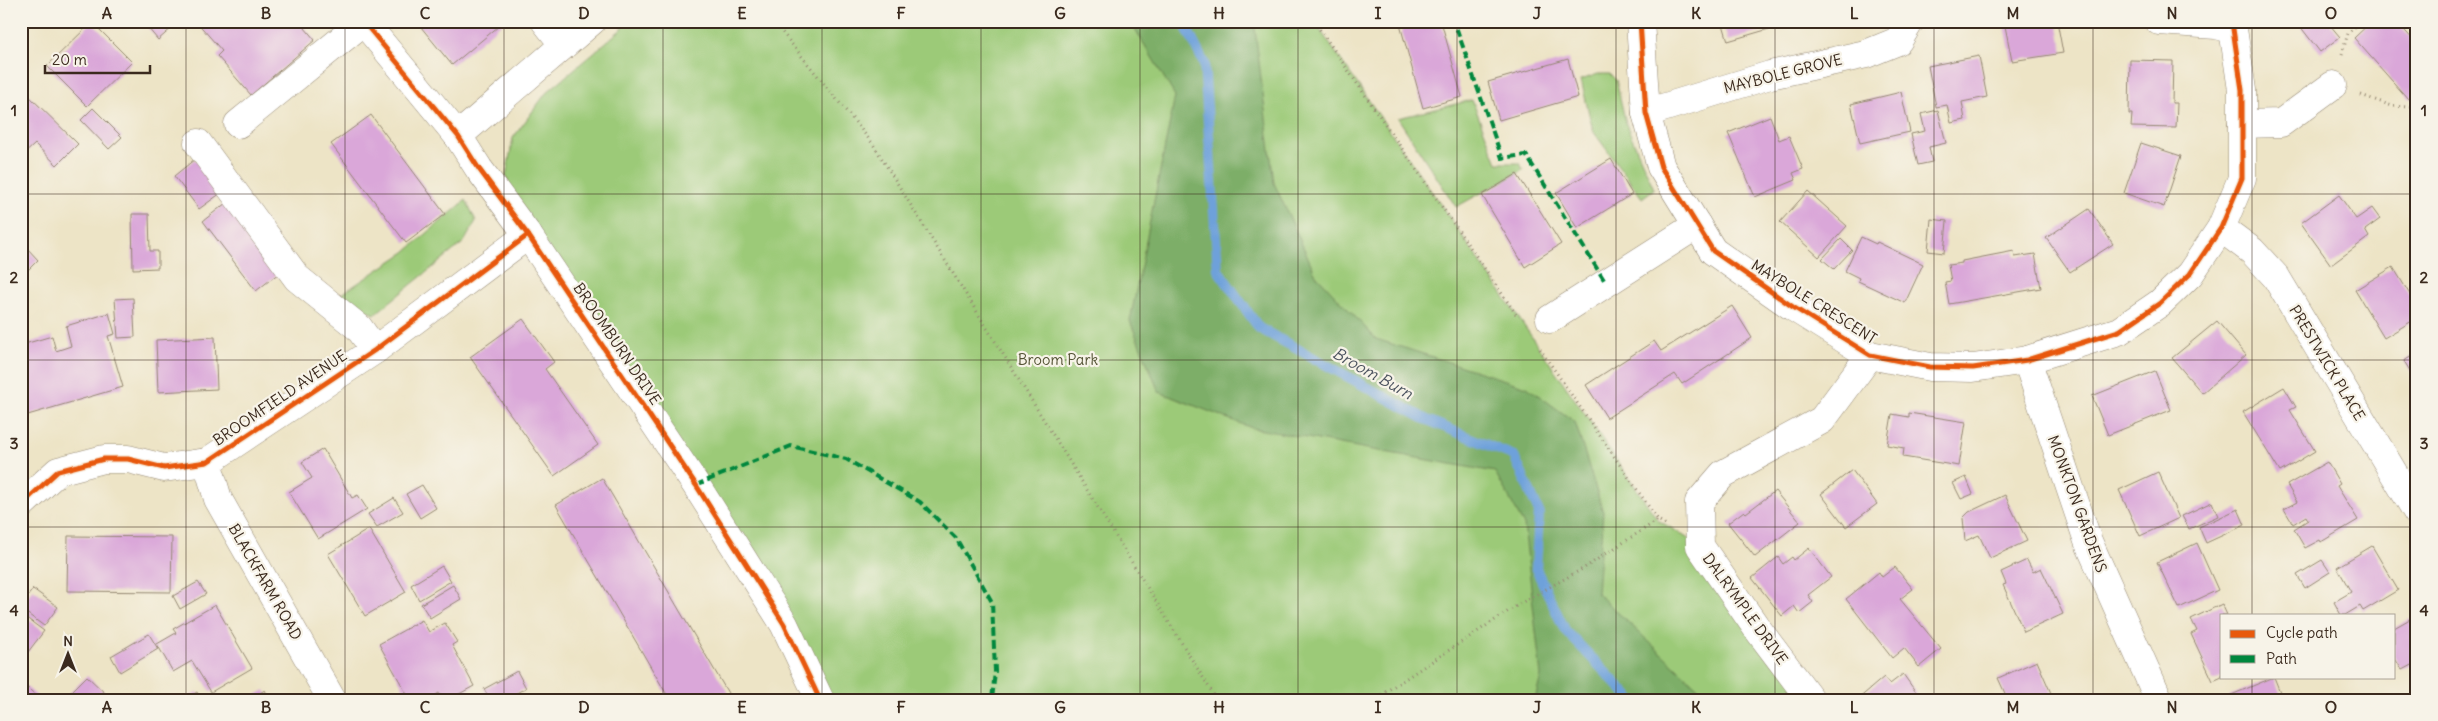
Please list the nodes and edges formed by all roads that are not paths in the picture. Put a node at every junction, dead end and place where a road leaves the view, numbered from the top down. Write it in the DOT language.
graph roads {
  1 [pos="363,21"];
  2 [pos="545,21"];
  3 [pos="592,21"];
  4 [pos="1640,21"];
  5 [pos="1910,21"];
  6 [pos="2159,21"];
  7 [pos="2234,25"];
  8 [pos="564,45"];
  9 [pos="2333,85"];
  10 [pos="1646,113"];
  11 [pos="238,124"];
  12 [pos="2242,124"];
  13 [pos="458,136"];
  14 [pos="198,143"];
  15 [pos="1697,225"];
  16 [pos="2221,228"];
  17 [pos="528,235"];
  18 [pos="1550,319"];
  19 [pos="375,350"];
  20 [pos="1870,355"];
  21 [pos="2027,360"];
  22 [pos="207,462"];
  23 [pos="21,505"];
  24 [pos="2417,512"];
  25 [pos="332,700"];
  26 [pos="820,700"];
  27 [pos="1811,700"];
  28 [pos="2160,700"];
  1 -- 11 [label="street"];
  1 -- 13 [label="street, BROOMBURN DRIVE"];
  2 -- 8 [label="street"];
  3 -- 8 [label="street"];
  4 -- 10 [label="street, MAYBOLE CRESCENT"];
  5 -- 10 [label="street, MAYBOLE GROVE"];
  6 -- 7 [label="street"];
  7 -- 12 [label="street, MAYBOLE CRESCENT"];
  8 -- 13 [label="street"];
  9 -- 12 [label="street"];
  10 -- 15 [label="street, MAYBOLE CRESCENT"];
  12 -- 16 [label="street, MAYBOLE CRESCENT"];
  13 -- 17 [label="street, BROOMBURN DRIVE"];
  14 -- 19 [label="street"];
  15 -- 18 [label="street"];
  15 -- 20 [label="street, MAYBOLE CRESCENT"];
  16 -- 21 [label="street, MAYBOLE CRESCENT"];
  16 -- 24 [label="street, PRESTWICK PLACE"];
  17 -- 19 [label="street, BROOMFIELD AVENUE"];
  17 -- 26 [label="street, BROOMBURN DRIVE"];
  19 -- 22 [label="street, BROOMFIELD AVENUE"];
  20 -- 21 [label="street, MAYBOLE CRESCENT"];
  20 -- 27 [label="street, DALRYMPLE DRIVE"];
  21 -- 28 [label="street, MONKTON GARDENS"];
  22 -- 23 [label="street, BROOMFIELD AVENUE"];
  22 -- 25 [label="street, BLACKFARM ROAD"];
}
